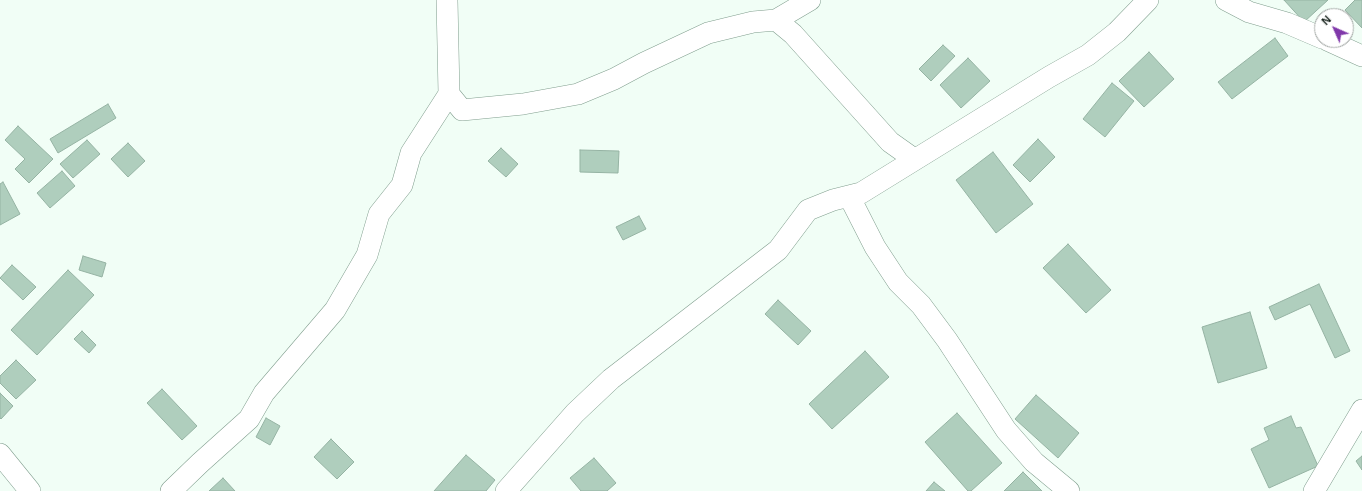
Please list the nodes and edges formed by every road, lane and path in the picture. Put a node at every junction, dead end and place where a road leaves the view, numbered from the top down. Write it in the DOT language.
graph roads {
  1 [pos="447,0"];
  2 [pos="810,0"];
  3 [pos="1148,0"];
  4 [pos="1226,0"];
  5 [pos="776,20"];
  6 [pos="1314,35"];
  7 [pos="1344,48"];
  8 [pos="1362,56"];
  9 [pos="449,94"];
  10 [pos="914,159"];
  11 [pos="849,196"];
  12 [pos="1362,410"];
  13 [pos="0,454"];
  14 [pos="30,491"];
  15 [pos="171,491"];
  16 [pos="506,491"];
  17 [pos="1069,491"];
  18 [pos="1314,491"];
  1 -- 9 [label="street"];
  2 -- 5 [label="street"];
  3 -- 10 [label="street"];
  4 -- 6 [label="street"];
  5 -- 9 [label="street"];
  5 -- 10 [label="street"];
  7 -- 8 [label="street"];
  9 -- 15 [label="street"];
  10 -- 11 [label="street"];
  11 -- 16 [label="street"];
  11 -- 17 [label="street"];
  12 -- 18 [label="street"];
  13 -- 14 [label="street"];
}
